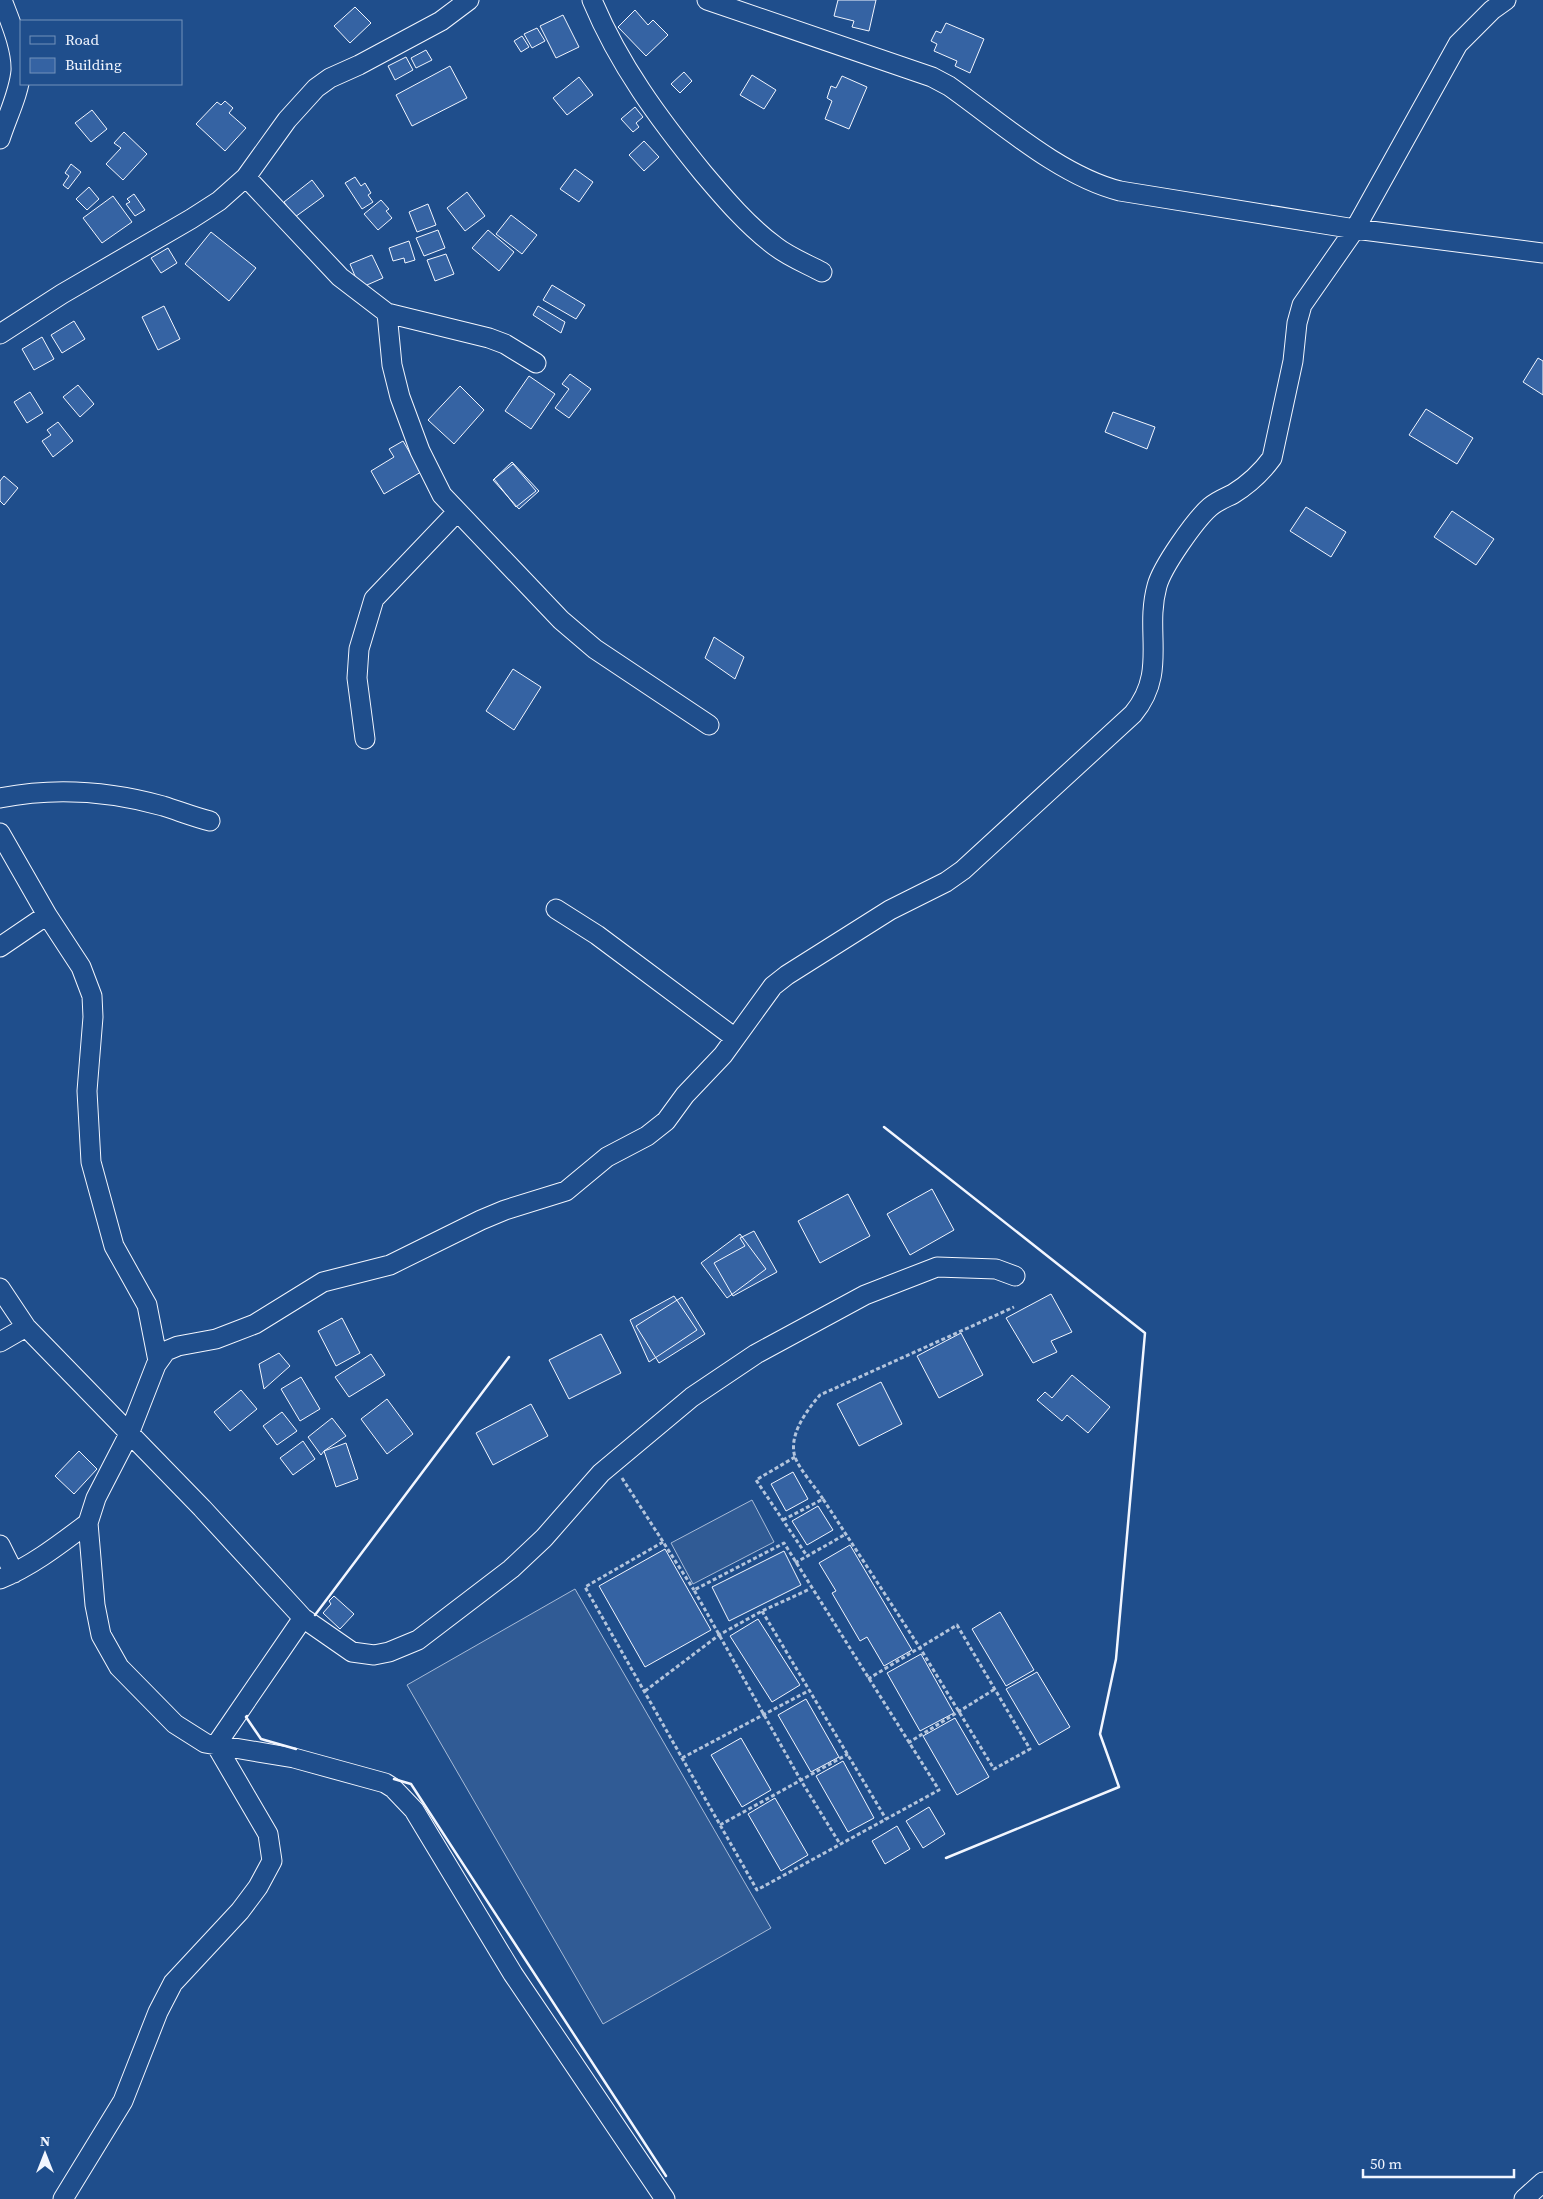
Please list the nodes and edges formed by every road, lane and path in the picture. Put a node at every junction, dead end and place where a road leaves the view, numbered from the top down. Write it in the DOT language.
graph roads {
  1 [pos="2,0"];
  2 [pos="469,0"];
  3 [pos="592,0"];
  4 [pos="707,0"];
  5 [pos="1506,0"];
  6 [pos="20,56"];
  7 [pos="20,75"];
  8 [pos="0,139"];
  9 [pos="246,177"];
  10 [pos="1354,229"];
  11 [pos="1543,253"];
  12 [pos="822,272"];
  13 [pos="387,313"];
  14 [pos="0,334"];
  15 [pos="536,363"];
  16 [pos="457,512"];
  17 [pos="709,725"];
  18 [pos="365,739"];
  19 [pos="0,798"];
  20 [pos="210,821"];
  21 [pos="0,833"];
  22 [pos="556,908"];
  23 [pos="47,915"];
  24 [pos="0,947"];
  25 [pos="735,1038"];
  26 [pos="1015,1276"];
  27 [pos="0,1288"];
  28 [pos="1014,1307"];
  29 [pos="26,1327"];
  30 [pos="0,1342"];
  31 [pos="158,1360"];
  32 [pos="129,1434"];
  33 [pos="795,1457"];
  34 [pos="613,1462"];
  35 [pos="823,1499"];
  36 [pos="783,1520"];
  37 [pos="88,1523"];
  38 [pos="846,1534"];
  39 [pos="664,1542"];
  40 [pos="0,1544"];
  41 [pos="807,1556"];
  42 [pos="795,1563"];
  43 [pos="7,1576"];
  44 [pos="810,1589"];
  45 [pos="694,1590"];
  46 [pos="762,1611"];
  47 [pos="303,1618"];
  48 [pos="920,1648"];
  49 [pos="868,1679"];
  50 [pos="995,1689"];
  51 [pos="810,1690"];
  52 [pos="645,1691"];
  53 [pos="960,1711"];
  54 [pos="764,1715"];
  55 [pos="908,1743"];
  56 [pos="216,1745"];
  57 [pos="848,1754"];
  58 [pos="682,1758"];
  59 [pos="800,1779"];
  60 [pos="886,1819"];
  61 [pos="720,1825"];
  62 [pos="840,1844"];
  63 [pos="1543,2182"];
  64 [pos="63,2199"];
  65 [pos="665,2199"];
  66 [pos="1524,2199"];
  1 -- 6 [label="street"];
  2 -- 9 [label="street"];
  3 -- 12 [label="street"];
  4 -- 10 [label="street"];
  5 -- 10 [label="street"];
  7 -- 8 [label="street"];
  9 -- 13 [label="street"];
  9 -- 14 [label="street"];
  10 -- 11 [label="street"];
  10 -- 25 [label="street"];
  13 -- 15 [label="street"];
  13 -- 16 [label="street"];
  16 -- 17 [label="street"];
  16 -- 18 [label="street"];
  19 -- 20 [label="street"];
  21 -- 23 [label="street"];
  22 -- 25 [label="street"];
  23 -- 24 [label="street"];
  23 -- 31 [label="street"];
  25 -- 31 [label="street"];
  26 -- 34 [label="street"];
  27 -- 29 [label="street"];
  28 -- 33 [label="path"];
  29 -- 30 [label="street"];
  29 -- 32 [label="street"];
  31 -- 32 [label="street"];
  32 -- 37 [label="street"];
  32 -- 47 [label="street"];
  33 -- 35 [label="path"];
  33 -- 36 [label="path"];
  34 -- 39 [label="path"];
  34 -- 47 [label="street"];
  35 -- 36 [label="path"];
  35 -- 38 [label="path"];
  36 -- 41 [label="path"];
  37 -- 43 [label="street"];
  37 -- 56 [label="street"];
  38 -- 41 [label="path"];
  38 -- 48 [label="path"];
  39 -- 45 [label="path"];
  39 -- 52 [label="path"];
  40 -- 43 [label="street"];
  41 -- 42 [label="path"];
  42 -- 44 [label="path"];
  42 -- 45 [label="path"];
  44 -- 46 [label="path"];
  44 -- 49 [label="path"];
  45 -- 54 [label="path"];
  46 -- 51 [label="path"];
  46 -- 52 [label="path"];
  47 -- 56 [label="street"];
  48 -- 49 [label="path"];
  48 -- 50 [label="path"];
  48 -- 53 [label="path"];
  49 -- 55 [label="path"];
  50 -- 53 [label="path"];
  50 -- 53 [label="path"];
  51 -- 54 [label="path"];
  51 -- 57 [label="path"];
  52 -- 58 [label="path"];
  53 -- 55 [label="path"];
  54 -- 58 [label="path"];
  54 -- 59 [label="path"];
  55 -- 60 [label="path"];
  56 -- 64 [label="street"];
  56 -- 65 [label="street"];
  57 -- 59 [label="path"];
  57 -- 60 [label="path"];
  58 -- 61 [label="path"];
  59 -- 61 [label="path"];
  59 -- 62 [label="path"];
  60 -- 62 [label="path"];
  61 -- 62 [label="path"];
  63 -- 66 [label="street"];
}
